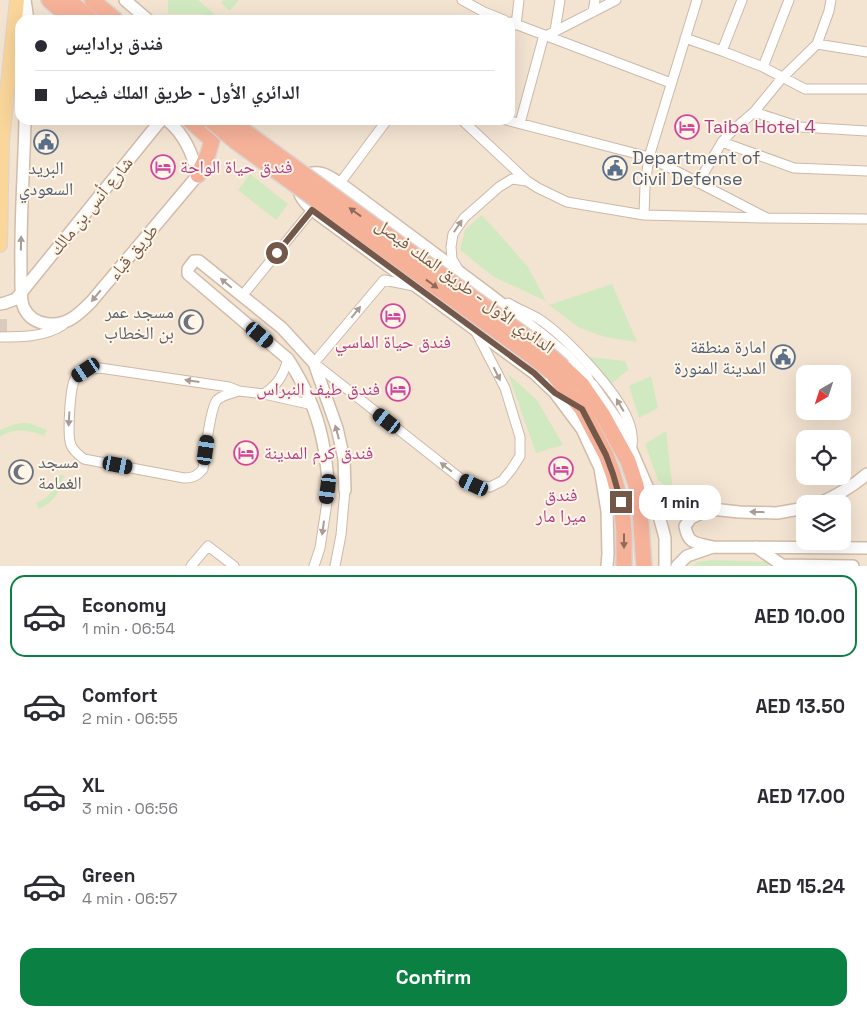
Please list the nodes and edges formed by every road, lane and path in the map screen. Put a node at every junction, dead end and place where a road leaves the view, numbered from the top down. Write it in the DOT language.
graph roads {
  1 [pos="18,0"];
  2 [pos="25,0"];
  3 [pos="49,0"];
  4 [pos="68,0"];
  5 [pos="92,0"];
  6 [pos="106,0"];
  7 [pos="125,0"];
  8 [pos="462,0"];
  9 [pos="519,0"];
  10 [pos="560,0"];
  11 [pos="595,0"];
  12 [pos="616,0"];
  13 [pos="697,0"];
  14 [pos="742,0"];
  15 [pos="789,0"];
  16 [pos="831,0"];
  17 [pos="593,12"];
  18 [pos="16,15"];
  19 [pos="27,15"];
  20 [pos="66,15"];
  21 [pos="86,15"];
  22 [pos="110,15"];
  23 [pos="123,15"];
  24 [pos="142,15"];
  25 [pos="491,15"];
  26 [pos="513,15"];
  27 [pos="515,25"];
  28 [pos="15,26"];
  29 [pos="555,31"];
  30 [pos="545,35"];
  31 [pos="685,38"];
  32 [pos="817,44"];
  33 [pos="722,51"];
  34 [pos="867,52"];
  35 [pos="763,67"];
  36 [pos="782,78"];
  37 [pos="671,83"];
  38 [pos="867,89"];
  39 [pos="754,112"];
  40 [pos="515,122"];
  41 [pos="520,123"];
  42 [pos="26,125"];
  43 [pos="157,125"];
  44 [pos="172,125"];
  45 [pos="194,125"];
  46 [pos="216,125"];
  47 [pos="235,125"];
  48 [pos="237,125"];
  49 [pos="383,125"];
  50 [pos="467,125"];
  51 [pos="867,131"];
  52 [pos="212,140"];
  53 [pos="722,142"];
  54 [pos="648,157"];
  55 [pos="867,171"];
  56 [pos="198,175"];
  57 [pos="527,180"];
  58 [pos="340,183"];
  59 [pos="698,183"];
  60 [pos="309,214"];
  61 [pos="644,215"];
  62 [pos="767,218"];
  63 [pos="867,219"];
  64 [pos="0,245"];
  65 [pos="459,272"];
  66 [pos="416,286"];
  67 [pos="489,294"];
  68 [pos="18,295"];
  69 [pos="242,296"];
  70 [pos="0,304"];
  71 [pos="0,314"];
  72 [pos="74,317"];
  73 [pos="475,330"];
  74 [pos="0,337"];
  75 [pos="288,359"];
  76 [pos="314,363"];
  77 [pos="557,369"];
  78 [pos="586,376"];
  79 [pos="239,391"];
  80 [pos="555,393"];
  81 [pos="264,394"];
  82 [pos="313,405"];
  83 [pos="582,409"];
  84 [pos="602,414"];
  85 [pos="629,456"];
  86 [pos="603,462"];
  87 [pos="867,474"];
  88 [pos="328,489"];
  89 [pos="345,490"];
  90 [pos="648,490"];
  91 [pos="837,495"];
  92 [pos="710,509"];
  93 [pos="796,510"];
  94 [pos="713,547"];
  95 [pos="756,547"];
  96 [pos="867,548"];
  97 [pos="191,566"];
  98 [pos="234,566"];
  99 [pos="314,566"];
  100 [pos="335,566"];
  101 [pos="606,566"];
  102 [pos="624,566"];
  103 [pos="644,566"];
  104 [pos="665,566"];
  105 [pos="677,566"];
  106 [pos="782,566"];
  107 [pos="853,566"];
  1 -- 18 [label="main road"];
  2 -- 19 [label="main road"];
  3 -- 20 [label="highway"];
  4 -- 21 [label="highway"];
  5 -- 22 [label="highway"];
  6 -- 23 [label="highway"];
  7 -- 24 [label="main road"];
  8 -- 25 [label="street"];
  9 -- 26 [label="street"];
  10 -- 29 [label="street"];
  11 -- 17 [label="street"];
  12 -- 17 [label="street"];
  13 -- 31 [label="street"];
  14 -- 33 [label="street"];
  15 -- 35 [label="street"];
  16 -- 32 [label="street"];
  17 -- 29 [label="street"];
  27 -- 30 [label="street"];
  28 -- 64 [label="main road"];
  29 -- 30 [label="street"];
  30 -- 37 [label="street"];
  30 -- 41 [label="street"];
  31 -- 33 [label="street"];
  31 -- 37 [label="street"];
  32 -- 34 [label="street"];
  32 -- 36 [label="street"];
  33 -- 35 [label="street"];
  35 -- 36 [label="street"];
  36 -- 38 [label="street"];
  36 -- 39 [label="street"];
  37 -- 54 [label="street"];
  39 -- 51 [label="street"];
  39 -- 53 [label="street"];
  40 -- 41 [label="street"];
  41 -- 54 [label="street"];
  68 -- 42 [label="main road, one-way"];
  43 -- 68 [label="main road, شارع أنس بن مالك"];
  44 -- 56 [label="main road"];
  45 -- 52 [label="highway"];
  46 -- 77 [label="highway, الدائري الأول - طريق الملك فيصل, one-way, bridge"];
  47 -- 52 [label="highway"];
  77 -- 48 [label="highway, الدائري الأول - طريق الملك فيصل, one-way, bridge"];
  49 -- 58 [label="street"];
  50 -- 57 [label="street"];
  52 -- 56 [label="highway"];
  53 -- 55 [label="street"];
  53 -- 59 [label="street"];
  54 -- 59 [label="street"];
  54 -- 61 [label="street"];
  56 -- 72 [label="main road, طريق قباء, one-way"];
  57 -- 61 [label="street"];
  65 -- 57 [label="street, one-way"];
  58 -- 60 [label="main road"];
  58 -- 65 [label="main road"];
  59 -- 62 [label="street"];
  60 -- 66 [label="main road"];
  60 -- 69 [label="street"];
  61 -- 62 [label="street"];
  62 -- 63 [label="street"];
  65 -- 67 [label="main road"];
  66 -- 73 [label="main road"];
  76 -- 66 [label="street, one-way"];
  67 -- 78 [label="main road"];
  85 -- 67 [label="street, one-way"];
  68 -- 70 [label="main road"];
  68 -- 71 [label="main road, شارع أنس بن مالك"];
  68 -- 72 [label="main road, طريق قباء"];
  69 -- 75 [label="main road, one-way"];
  69 -- 76 [label="main road"];
  72 -- 74 [label="street"];
  73 -- 76 [label="street, one-way"];
  73 -- 80 [label="main road"];
  75 -- 81 [label="street"];
  75 -- 82 [label="main road"];
  89 -- 76 [label="main road, one-way"];
  77 -- 83 [label="highway, الدائري الأول - طريق الملك فيصل"];
  77 -- 84 [label="highway, الدائري الأول - طريق الملك فيصل"];
  78 -- 84 [label="main road"];
  78 -- 85 [label="main road"];
  79 -- 79 [label="street, one-way"];
  79 -- 81 [label="street"];
  80 -- 83 [label="main road"];
  80 -- 86 [label="main road"];
  81 -- 82 [label="street"];
  82 -- 88 [label="main road"];
  83 -- 86 [label="highway, الدائري الأول - طريق الملك فيصل"];
  84 -- 85 [label="highway, الدائري الأول - طريق الملك فيصل"];
  85 -- 90 [label="main road"];
  85 -- 103 [label="highway, الدائري الأول - طريق الملك فيصل"];
  86 -- 101 [label="main road"];
  86 -- 102 [label="highway, الدائري الأول - طريق الملك فيصل, one-way"];
  87 -- 91 [label="main road"];
  88 -- 99 [label="street, one-way"];
  89 -- 100 [label="street"];
  90 -- 92 [label="main road"];
  90 -- 104 [label="main road"];
  93 -- 92 [label="main road, one-way"];
  92 -- 94 [label="main road"];
  94 -- 95 [label="main road"];
  94 -- 105 [label="main road"];
  95 -- 96 [label="main road"];
  95 -- 106 [label="main road"];
  97 -- 98 [label="street"];
  106 -- 107 [label="main road"];
}
